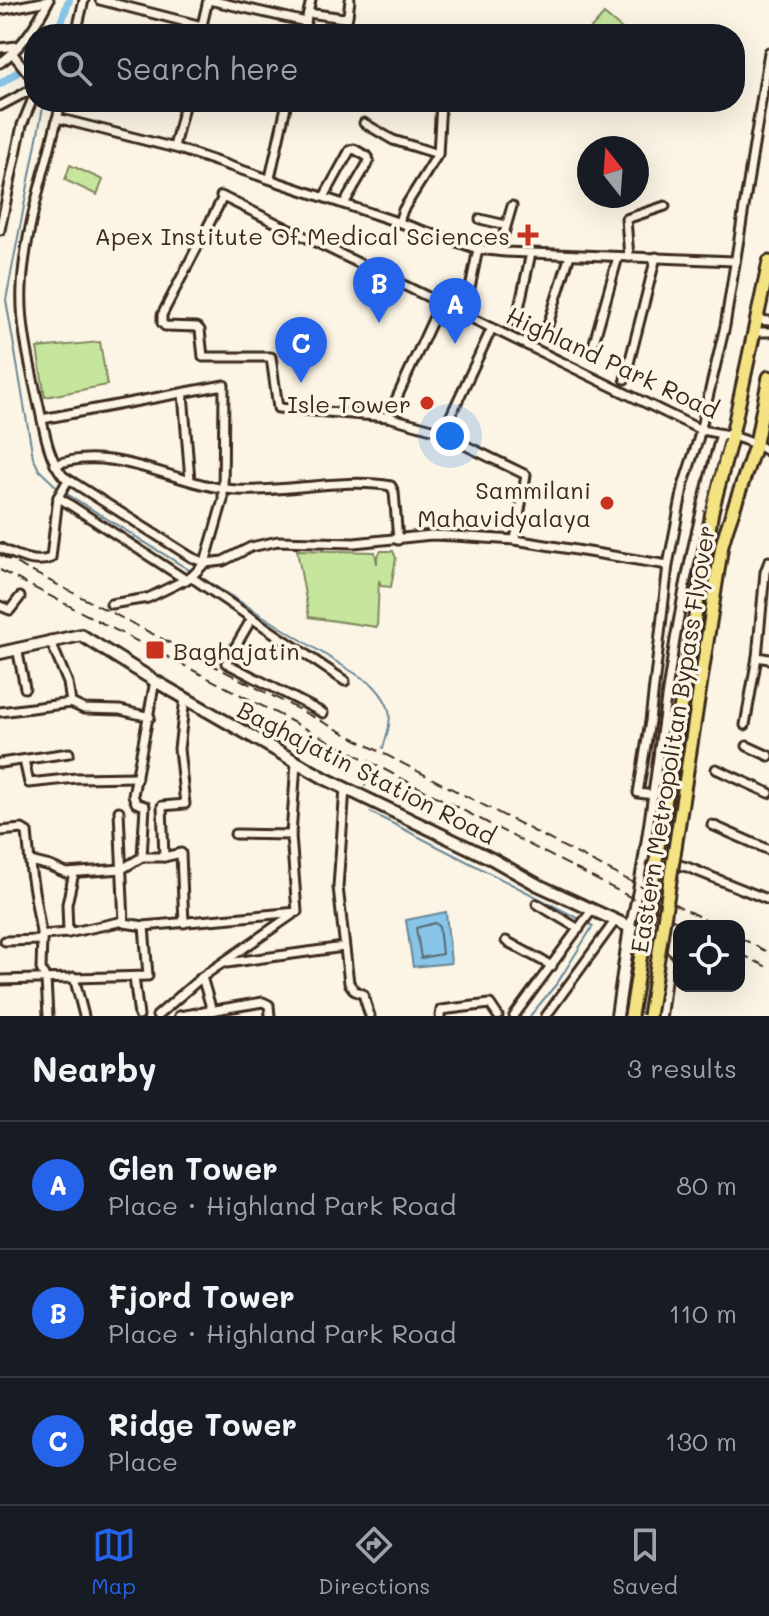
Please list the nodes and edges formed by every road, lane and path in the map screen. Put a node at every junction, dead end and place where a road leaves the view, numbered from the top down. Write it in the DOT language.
graph roads {
  1 [pos="84,0"];
  2 [pos="100,0"];
  3 [pos="209,0"];
  4 [pos="311,0"];
  5 [pos="350,0"];
  6 [pos="49,1"];
  7 [pos="0,10"];
  8 [pos="348,15"];
  9 [pos="307,18"];
  10 [pos="36,24"];
  11 [pos="78,24"];
  12 [pos="181,24"];
  13 [pos="203,24"];
  14 [pos="306,24"];
  15 [pos="347,24"];
  16 [pos="24,42"];
  17 [pos="0,48"];
  18 [pos="769,52"];
  19 [pos="16,53"];
  20 [pos="0,63"];
  21 [pos="24,65"];
  22 [pos="24,93"];
  23 [pos="0,106"];
  24 [pos="27,112"];
  25 [pos="58,112"];
  26 [pos="183,112"];
  27 [pos="285,112"];
  28 [pos="440,112"];
  29 [pos="57,118"];
  30 [pos="364,123"];
  31 [pos="174,147"];
  32 [pos="438,154"];
  33 [pos="270,178"];
  34 [pos="324,197"];
  35 [pos="344,204"];
  36 [pos="512,206"];
  37 [pos="665,206"];
  38 [pos="480,219"];
  39 [pos="399,222"];
  40 [pos="506,225"];
  41 [pos="0,230"];
  42 [pos="478,249"];
  43 [pos="499,251"];
  44 [pos="531,253"];
  45 [pos="570,255"];
  46 [pos="618,257"];
  47 [pos="629,257"];
  48 [pos="656,257"];
  49 [pos="734,261"];
  50 [pos="769,262"];
  51 [pos="470,288"];
  52 [pos="440,304"];
  53 [pos="516,322"];
  54 [pos="760,324"];
  55 [pos="492,328"];
  56 [pos="546,331"];
  57 [pos="769,332"];
  58 [pos="591,353"];
  59 [pos="769,377"];
  60 [pos="625,379"];
  61 [pos="183,393"];
  62 [pos="388,417"];
  63 [pos="42,419"];
  64 [pos="701,430"];
  65 [pos="443,432"];
  66 [pos="726,434"];
  67 [pos="756,443"];
  68 [pos="769,452"];
  69 [pos="55,465"];
  70 [pos="190,480"];
  71 [pos="67,482"];
  72 [pos="224,488"];
  73 [pos="58,497"];
  74 [pos="398,540"];
  75 [pos="515,540"];
  76 [pos="0,548"];
  77 [pos="769,561"];
  78 [pos="205,563"];
  79 [pos="668,565"];
  80 [pos="192,576"];
  81 [pos="20,597"];
  82 [pos="111,604"];
  83 [pos="0,606"];
  84 [pos="252,618"];
  85 [pos="50,640"];
  86 [pos="17,648"];
  87 [pos="0,653"];
  88 [pos="757,657"];
  89 [pos="769,659"];
  90 [pos="155,681"];
  91 [pos="345,681"];
  92 [pos="25,688"];
  93 [pos="185,698"];
  94 [pos="71,703"];
  95 [pos="0,712"];
  96 [pos="323,713"];
  97 [pos="150,717"];
  98 [pos="745,725"];
  99 [pos="747,746"];
  100 [pos="69,753"];
  101 [pos="769,756"];
  102 [pos="24,760"];
  103 [pos="0,763"];
  104 [pos="296,763"];
  105 [pos="716,769"];
  106 [pos="137,777"];
  107 [pos="345,788"];
  108 [pos="769,793"];
  109 [pos="654,795"];
  110 [pos="145,806"];
  111 [pos="162,806"];
  112 [pos="119,811"];
  113 [pos="712,825"];
  114 [pos="0,831"];
  115 [pos="235,834"];
  116 [pos="291,835"];
  117 [pos="769,850"];
  118 [pos="644,856"];
  119 [pos="142,857"];
  120 [pos="164,857"];
  121 [pos="30,861"];
  122 [pos="122,869"];
  123 [pos="74,873"];
  124 [pos="769,900"];
  125 [pos="537,904"];
  126 [pos="297,912"];
  127 [pos="585,920"];
  128 [pos="124,921"];
  129 [pos="615,921"];
  130 [pos="184,923"];
  131 [pos="144,926"];
  132 [pos="630,927"];
  133 [pos="68,933"];
  134 [pos="41,938"];
  135 [pos="5,941"];
  136 [pos="506,941"];
  137 [pos="344,947"];
  138 [pos="224,963"];
  139 [pos="552,966"];
  140 [pos="74,977"];
  141 [pos="134,977"];
  142 [pos="202,977"];
  143 [pos="46,979"];
  144 [pos="0,980"];
  145 [pos="212,1011"];
  146 [pos="48,1016"];
  147 [pos="84,1016"];
  148 [pos="139,1016"];
  149 [pos="157,1016"];
  150 [pos="179,1016"];
  151 [pos="270,1016"];
  152 [pos="370,1016"];
  153 [pos="440,1016"];
  154 [pos="498,1016"];
  155 [pos="514,1016"];
  156 [pos="546,1016"];
  157 [pos="617,1016"];
  158 [pos="631,1016"];
  159 [pos="649,1016"];
  160 [pos="660,1016"];
  1 -- 11 [label="street"];
  2 -- 12 [label="street"];
  3 -- 9 [label="street"];
  3 -- 13 [label="street"];
  4 -- 9 [label="street"];
  5 -- 8 [label="street"];
  6 -- 7 [label="street"];
  6 -- 10 [label="street"];
  8 -- 9 [label="street"];
  8 -- 15 [label="street"];
  9 -- 14 [label="street"];
  16 -- 19 [label="street"];
  17 -- 19 [label="street"];
  18 -- 49 [label="street"];
  19 -- 20 [label="street"];
  19 -- 21 [label="street"];
  22 -- 23 [label="street"];
  24 -- 41 [label="street"];
  25 -- 29 [label="street"];
  26 -- 31 [label="street"];
  27 -- 33 [label="street"];
  28 -- 32 [label="street"];
  29 -- 31 [label="street"];
  29 -- 63 [label="street"];
  30 -- 32 [label="street"];
  31 -- 33 [label="street"];
  32 -- 39 [label="street"];
  33 -- 34 [label="street"];
  34 -- 35 [label="street"];
  34 -- 35 [label="street"];
  35 -- 39 [label="street"];
  36 -- 40 [label="street"];
  37 -- 47 [label="street"];
  38 -- 40 [label="street"];
  39 -- 42 [label="street"];
  40 -- 43 [label="street"];
  42 -- 43 [label="street"];
  42 -- 51 [label="street"];
  43 -- 44 [label="street"];
  44 -- 45 [label="street"];
  44 -- 53 [label="street"];
  45 -- 46 [label="street"];
  45 -- 56 [label="street"];
  46 -- 47 [label="street"];
  46 -- 58 [label="street"];
  47 -- 48 [label="street"];
  48 -- 49 [label="street"];
  48 -- 60 [label="street"];
  49 -- 64 [label="street"];
  50 -- 54 [label="main road, Eastern Metropolitan Bypass Flyover"];
  52 -- 55 [label="street, Highland Park Road"];
  52 -- 62 [label="street"];
  52 -- 62 [label="street, Highland Park Road"];
  54 -- 57 [label="street"];
  54 -- 66 [label="main road, Eastern Metropolitan Bypass Flyover"];
  55 -- 64 [label="street, Highland Park Road"];
  55 -- 65 [label="street"];
  59 -- 67 [label="main road, Eastern Metropolitan Bypass Flyover"];
  61 -- 63 [label="street"];
  61 -- 70 [label="street"];
  61 -- 72 [label="street"];
  62 -- 65 [label="street"];
  63 -- 69 [label="street"];
  64 -- 66 [label="street, Highland Park Road"];
  64 -- 79 [label="street"];
  65 -- 75 [label="street"];
  66 -- 67 [label="street, Highland Park Road"];
  66 -- 109 [label="street"];
  66 -- 158 [label="main road, Eastern Metropolitan Bypass Flyover, bridge"];
  67 -- 68 [label="street, Highland Park Road"];
  67 -- 159 [label="main road, Eastern Metropolitan Bypass Flyover, bridge"];
  69 -- 70 [label="street"];
  69 -- 71 [label="street"];
  70 -- 72 [label="street"];
  71 -- 73 [label="street"];
  71 -- 78 [label="street"];
  72 -- 74 [label="street"];
  72 -- 78 [label="street"];
  73 -- 76 [label="street"];
  73 -- 80 [label="street"];
  74 -- 75 [label="street"];
  74 -- 78 [label="street"];
  75 -- 79 [label="street"];
  77 -- 88 [label="street"];
  78 -- 80 [label="street"];
  79 -- 109 [label="street"];
  80 -- 82 [label="street"];
  80 -- 84 [label="street"];
  81 -- 83 [label="street"];
  84 -- 91 [label="street"];
  84 -- 96 [label="street"];
  85 -- 86 [label="street, Baghajatin Station Road"];
  85 -- 90 [label="street, Baghajatin Station Road"];
  85 -- 94 [label="street"];
  86 -- 87 [label="street, Baghajatin Station Road"];
  86 -- 92 [label="street"];
  88 -- 89 [label="street"];
  88 -- 98 [label="street"];
  90 -- 93 [label="street, Baghajatin Station Road"];
  90 -- 97 [label="street"];
  93 -- 104 [label="street, Baghajatin Station Road"];
  93 -- 111 [label="street"];
  94 -- 95 [label="street"];
  94 -- 97 [label="street"];
  97 -- 106 [label="street"];
  99 -- 101 [label="street"];
  100 -- 102 [label="street"];
  102 -- 103 [label="street"];
  102 -- 106 [label="street"];
  104 -- 107 [label="street, Baghajatin Station Road"];
  104 -- 116 [label="street"];
  105 -- 108 [label="street"];
  106 -- 110 [label="street"];
  107 -- 127 [label="street, Baghajatin Station Road"];
  107 -- 137 [label="street"];
  109 -- 118 [label="street"];
  110 -- 111 [label="street"];
  110 -- 119 [label="street"];
  111 -- 120 [label="street"];
  112 -- 122 [label="street"];
  113 -- 117 [label="street"];
  114 -- 121 [label="street"];
  115 -- 116 [label="street"];
  116 -- 126 [label="street"];
  118 -- 124 [label="street"];
  118 -- 132 [label="street"];
  119 -- 120 [label="street"];
  119 -- 122 [label="street"];
  120 -- 130 [label="street"];
  121 -- 123 [label="street"];
  121 -- 134 [label="street"];
  122 -- 123 [label="street"];
  122 -- 128 [label="street"];
  123 -- 133 [label="street"];
  125 -- 127 [label="street"];
  126 -- 130 [label="street"];
  126 -- 138 [label="street"];
  127 -- 129 [label="street, Baghajatin Station Road"];
  127 -- 139 [label="street"];
  128 -- 131 [label="street"];
  128 -- 133 [label="street"];
  129 -- 132 [label="street, Baghajatin Station Road"];
  129 -- 156 [label="street"];
  130 -- 131 [label="street"];
  131 -- 141 [label="street"];
  132 -- 157 [label="street"];
  132 -- 160 [label="street"];
  133 -- 134 [label="street"];
  134 -- 135 [label="street"];
  134 -- 143 [label="street"];
  136 -- 139 [label="street"];
  137 -- 138 [label="street"];
  137 -- 152 [label="street"];
  138 -- 142 [label="street"];
  139 -- 155 [label="street"];
  140 -- 141 [label="street"];
  140 -- 143 [label="street"];
  140 -- 147 [label="street"];
  141 -- 148 [label="street"];
  142 -- 145 [label="street"];
  142 -- 149 [label="street"];
  143 -- 144 [label="street"];
  143 -- 146 [label="street"];
  145 -- 150 [label="street"];
  145 -- 151 [label="street"];
  153 -- 154 [label="street"];
}
